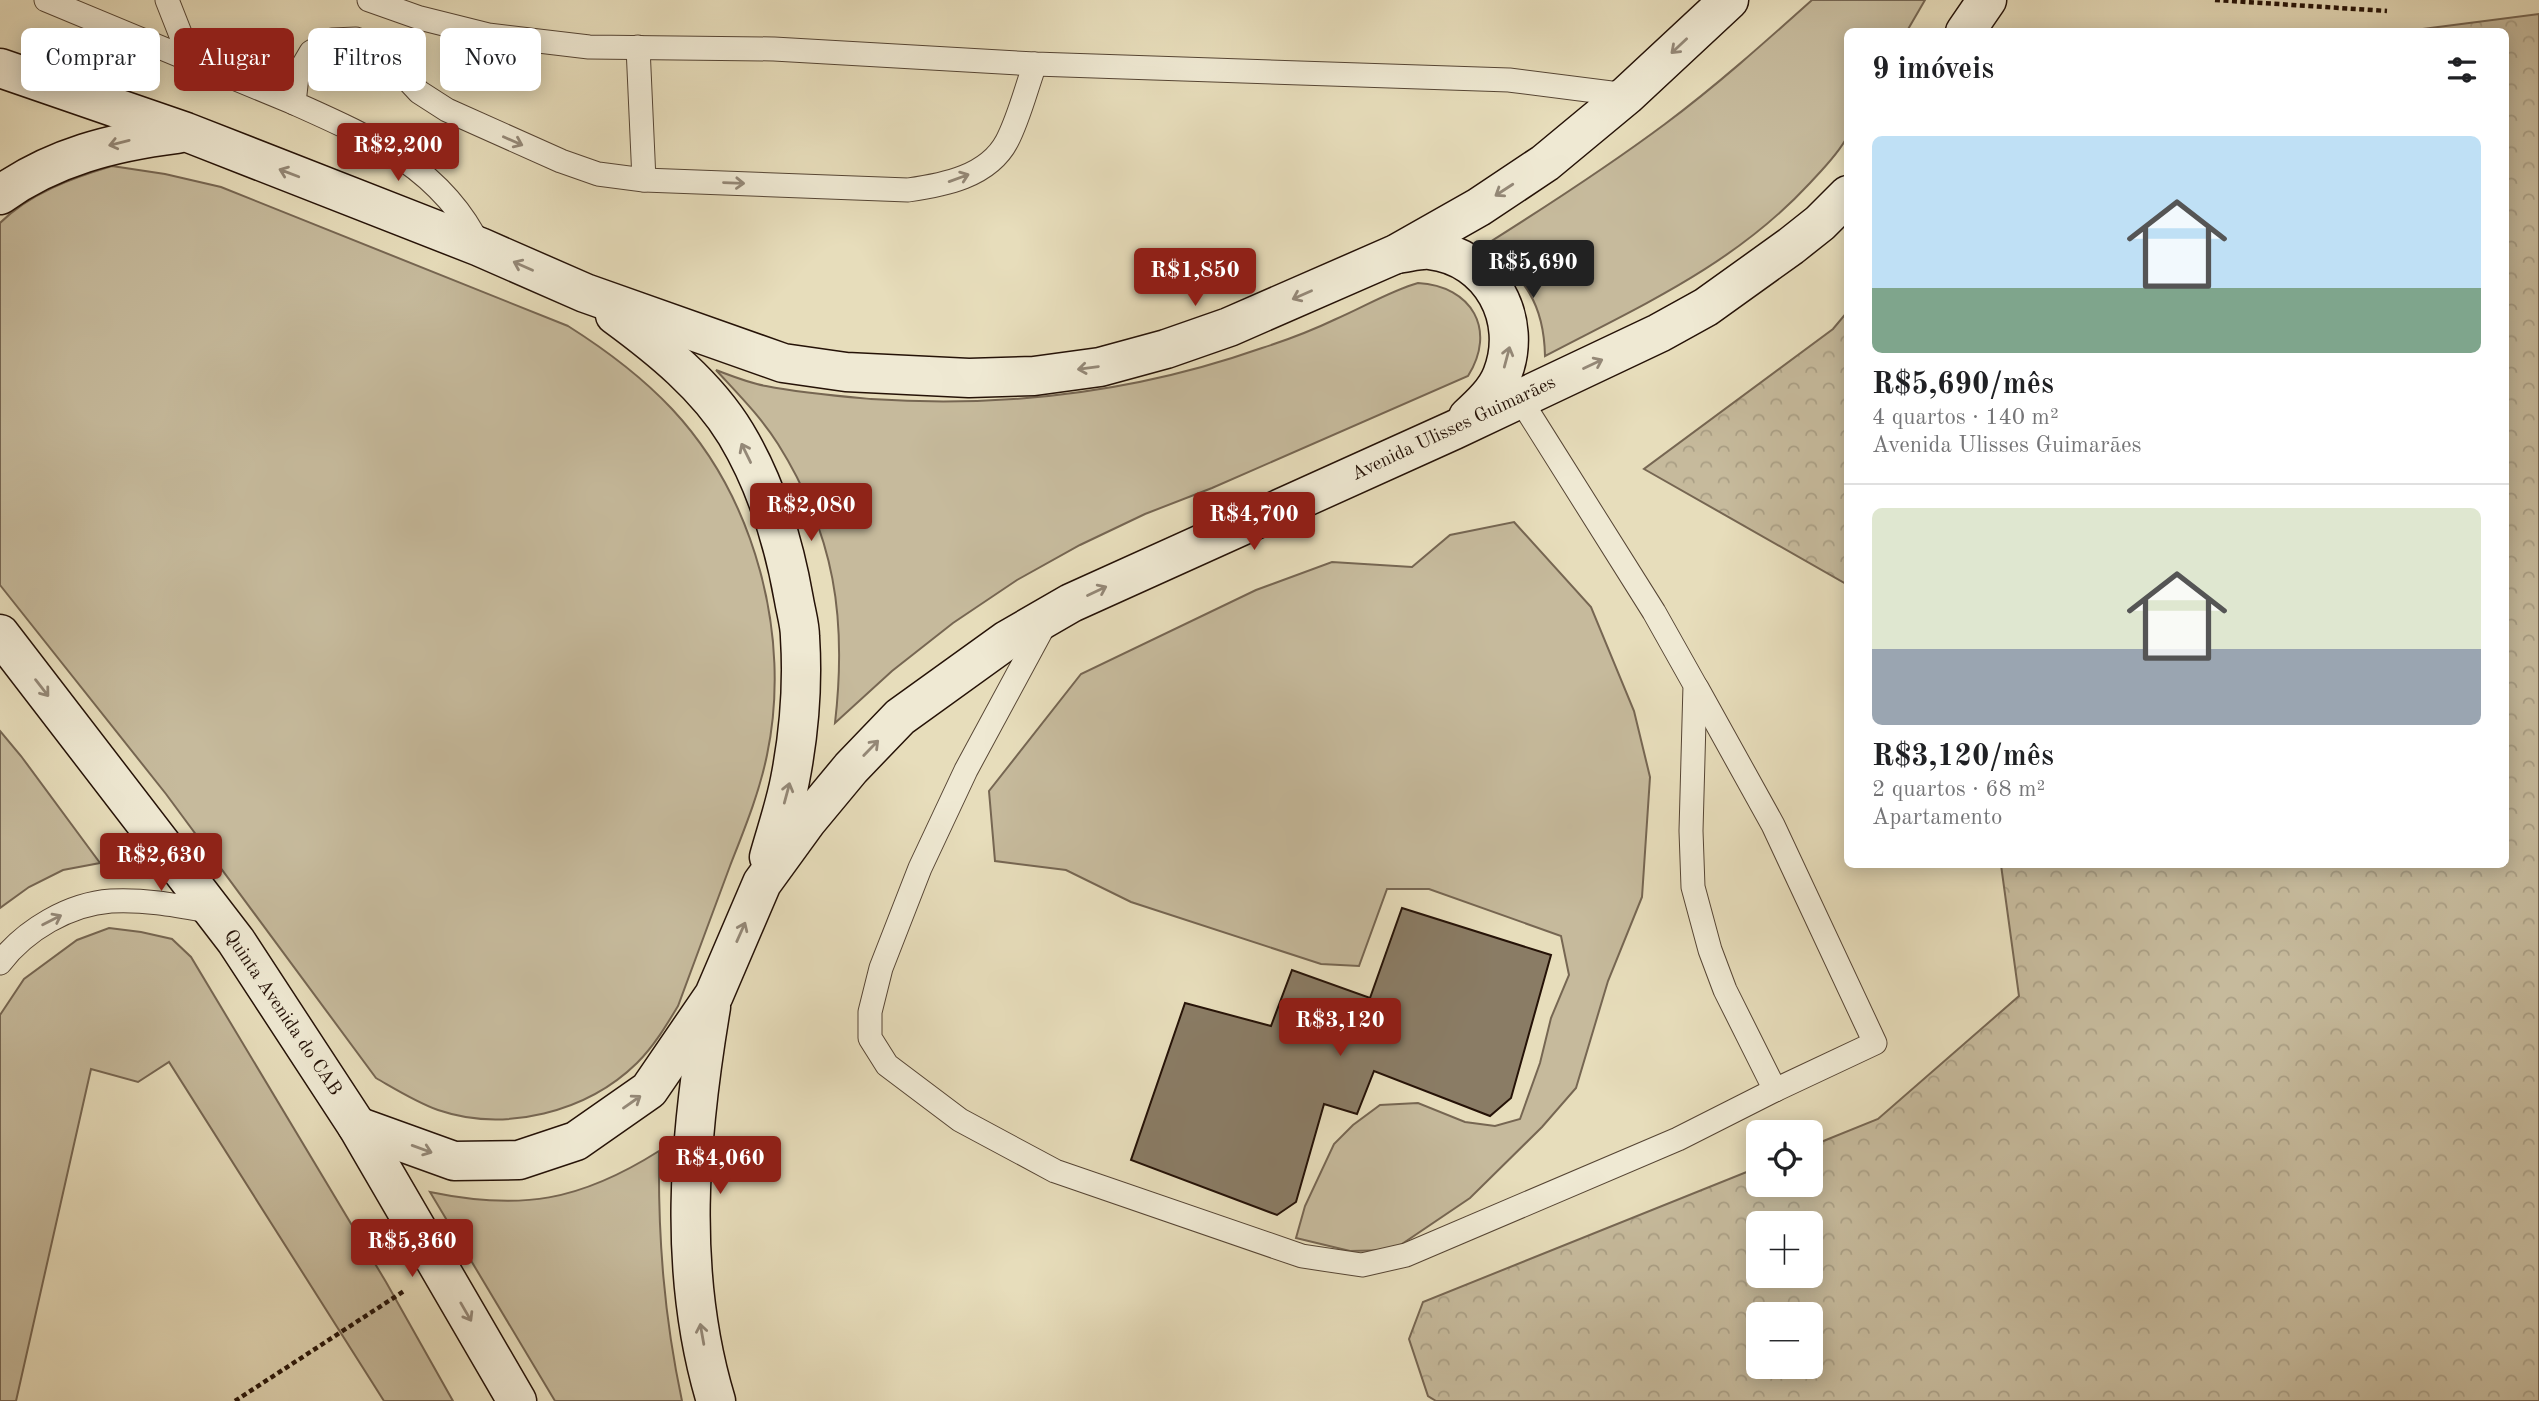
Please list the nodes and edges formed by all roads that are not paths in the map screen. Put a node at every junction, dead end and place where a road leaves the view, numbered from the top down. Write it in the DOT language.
graph roads {
  1 [pos="46,0"];
  2 [pos="167,0"];
  3 [pos="369,0"];
  4 [pos="1729,0"];
  5 [pos="1987,0"];
  6 [pos="178,28"];
  7 [pos="1968,28"];
  8 [pos="638,47"];
  9 [pos="174,54"];
  10 [pos="1035,64"];
  11 [pos="0,68"];
  12 [pos="265,91"];
  13 [pos="1627,95"];
  14 [pos="294,103"];
  15 [pos="186,132"];
  16 [pos="644,180"];
  17 [pos="0,195"];
  18 [pos="1844,199"];
  19 [pos="480,247"];
  20 [pos="1396,254"];
  21 [pos="585,293"];
  22 [pos="1520,399"];
  23 [pos="1454,430"];
  24 [pos="1050,615"];
  25 [pos="0,634"];
  26 [pos="1695,685"];
  27 [pos="762,883"];
  28 [pos="214,912"];
  29 [pos="0,963"];
  30 [pos="713,995"];
  31 [pos="1775,1090"];
  32 [pos="357,1126"];
  33 [pos="517,1401"];
  34 [pos="716,1401"];
  1 -- 9 [label="lane"];
  2 -- 6 [label="lane"];
  3 -- 8 [label="lane"];
  4 -- 13 [label="main road, one-way"];
  5 -- 7 [label="main road"];
  8 -- 10 [label="lane"];
  8 -- 16 [label="lane"];
  10 -- 13 [label="lane"];
  16 -- 10 [label="lane, one-way"];
  11 -- 15 [label="main road"];
  12 -- 14 [label="lane"];
  13 -- 20 [label="main road, one-way"];
  14 -- 16 [label="lane, one-way"];
  14 -- 19 [label="lane"];
  15 -- 17 [label="main road, one-way"];
  19 -- 15 [label="main road, one-way"];
  22 -- 18 [label="main road, Avenida Ulisses Guimarães, one-way"];
  21 -- 19 [label="main road, one-way"];
  20 -- 21 [label="main road, one-way"];
  23 -- 20 [label="main road, one-way"];
  27 -- 21 [label="main road, one-way"];
  22 -- 23 [label="main road, Avenida Ulisses Guimarães"];
  22 -- 26 [label="lane"];
  24 -- 23 [label="main road, Avenida Ulisses Guimarães, one-way"];
  27 -- 24 [label="main road, Avenida Ulisses Guimarães, one-way"];
  24 -- 31 [label="lane"];
  25 -- 28 [label="main road, Quinta Avenida do CAB, one-way"];
  26 -- 31 [label="lane"];
  26 -- 31 [label="lane"];
  30 -- 27 [label="main road, Avenida Ulisses Guimarães, one-way"];
  29 -- 28 [label="lane, one-way"];
  28 -- 32 [label="main road, Quinta Avenida do CAB"];
  32 -- 30 [label="main road, one-way"];
  34 -- 30 [label="main road, one-way"];
  32 -- 33 [label="main road, Quinta Avenida do CAB, one-way"];
}
